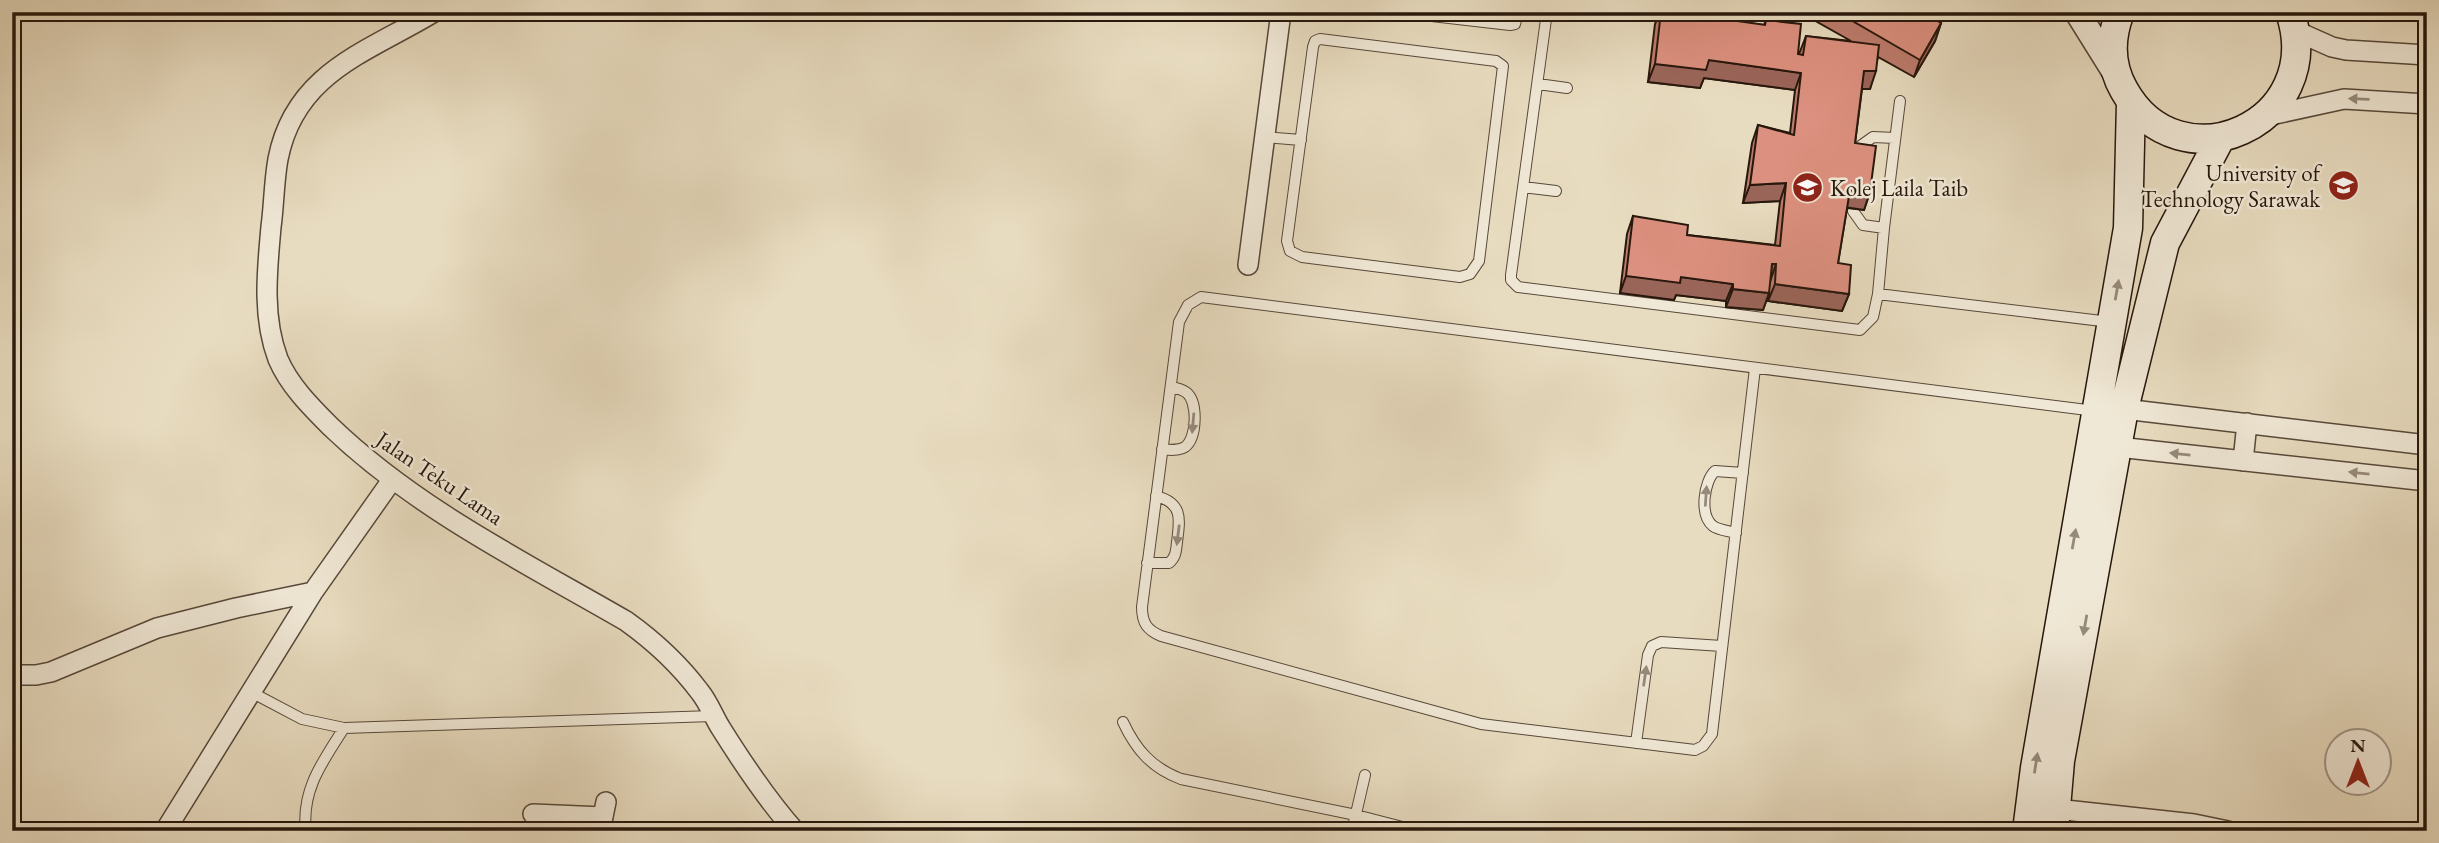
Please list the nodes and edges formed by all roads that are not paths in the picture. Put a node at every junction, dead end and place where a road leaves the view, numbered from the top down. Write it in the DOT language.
graph roads {
  1 [pos="434,12"];
  2 [pos="1280,12"];
  3 [pos="1397,12"];
  4 [pos="1518,12"];
  5 [pos="1547,12"];
  6 [pos="2077,12"];
  7 [pos="2120,12"];
  8 [pos="2293,22"];
  9 [pos="2427,55"];
  10 [pos="1538,84"];
  11 [pos="1567,88"];
  12 [pos="2124,91"];
  13 [pos="1900,101"];
  14 [pos="2427,104"];
  15 [pos="2266,116"];
  16 [pos="1263,137"];
  17 [pos="1895,138"];
  18 [pos="2221,138"];
  19 [pos="1301,140"];
  20 [pos="1858,160"];
  21 [pos="1855,186"];
  22 [pos="1524,187"];
  23 [pos="1556,191"];
  24 [pos="1884,228"];
  25 [pos="1248,265"];
  26 [pos="1878,293"];
  27 [pos="2111,322"];
  28 [pos="1755,368"];
  29 [pos="1171,387"];
  30 [pos="2124,409"];
  31 [pos="2096,411"];
  32 [pos="2247,424"];
  33 [pos="2427,445"];
  34 [pos="2118,447"];
  35 [pos="1162,449"];
  36 [pos="2242,461"];
  37 [pos="1742,473"];
  38 [pos="392,481"];
  39 [pos="2427,481"];
  40 [pos="1156,496"];
  41 [pos="1735,533"];
  42 [pos="1147,563"];
  43 [pos="313,592"];
  44 [pos="1722,646"];
  45 [pos="12,675"];
  46 [pos="251,692"];
  47 [pos="713,716"];
  48 [pos="1123,722"];
  49 [pos="344,728"];
  50 [pos="1636,743"];
  51 [pos="1365,775"];
  52 [pos="533,814"];
  53 [pos="1356,815"];
  54 [pos="603,817"];
  55 [pos="2055,820"];
  56 [pos="165,831"];
  57 [pos="306,831"];
  58 [pos="795,831"];
  59 [pos="1352,831"];
  60 [pos="1418,831"];
  61 [pos="2027,831"];
  62 [pos="2228,831"];
  1 -- 38 [label="street, Jalan Teku Lama"];
  2 -- 16 [label="street"];
  3 -- 4 [label="lane"];
  5 -- 10 [label="lane"];
  6 -- 12 [label="street"];
  7 -- 12 [label="main road"];
  8 -- 9 [label="street"];
  8 -- 15 [label="main road"];
  10 -- 11 [label="lane"];
  10 -- 22 [label="lane"];
  12 -- 18 [label="main road"];
  27 -- 12 [label="main road, one-way"];
  13 -- 17 [label="lane"];
  14 -- 15 [label="street, one-way"];
  15 -- 18 [label="main road"];
  16 -- 19 [label="lane"];
  16 -- 25 [label="street"];
  17 -- 20 [label="lane"];
  17 -- 24 [label="lane"];
  18 -- 30 [label="main road"];
  19 -- 19 [label="lane"];
  21 -- 24 [label="lane"];
  22 -- 23 [label="lane"];
  22 -- 26 [label="lane"];
  24 -- 26 [label="lane"];
  26 -- 27 [label="lane"];
  27 -- 31 [label="main road"];
  28 -- 29 [label="lane"];
  28 -- 31 [label="lane"];
  28 -- 37 [label="lane"];
  29 -- 35 [label="lane"];
  29 -- 35 [label="lane, one-way"];
  30 -- 32 [label="street"];
  30 -- 34 [label="main road"];
  61 -- 31 [label="main road, one-way"];
  32 -- 33 [label="street"];
  32 -- 36 [label="street"];
  36 -- 34 [label="street, one-way"];
  34 -- 55 [label="main road, one-way"];
  35 -- 40 [label="lane"];
  39 -- 36 [label="street, one-way"];
  37 -- 41 [label="lane"];
  41 -- 37 [label="lane, one-way"];
  38 -- 43 [label="street"];
  38 -- 47 [label="street, Jalan Teku Lama"];
  40 -- 42 [label="lane"];
  40 -- 42 [label="lane, one-way"];
  41 -- 44 [label="lane"];
  42 -- 50 [label="lane"];
  43 -- 45 [label="street"];
  43 -- 46 [label="street"];
  50 -- 44 [label="lane, one-way"];
  44 -- 50 [label="lane"];
  46 -- 49 [label="lane"];
  46 -- 56 [label="street"];
  47 -- 49 [label="lane"];
  47 -- 58 [label="street, Jalan Teku Lama"];
  48 -- 53 [label="lane"];
  49 -- 57 [label="lane"];
  51 -- 53 [label="lane"];
  52 -- 54 [label="street"];
  53 -- 59 [label="lane"];
  53 -- 60 [label="lane"];
  55 -- 62 [label="street"];
}
